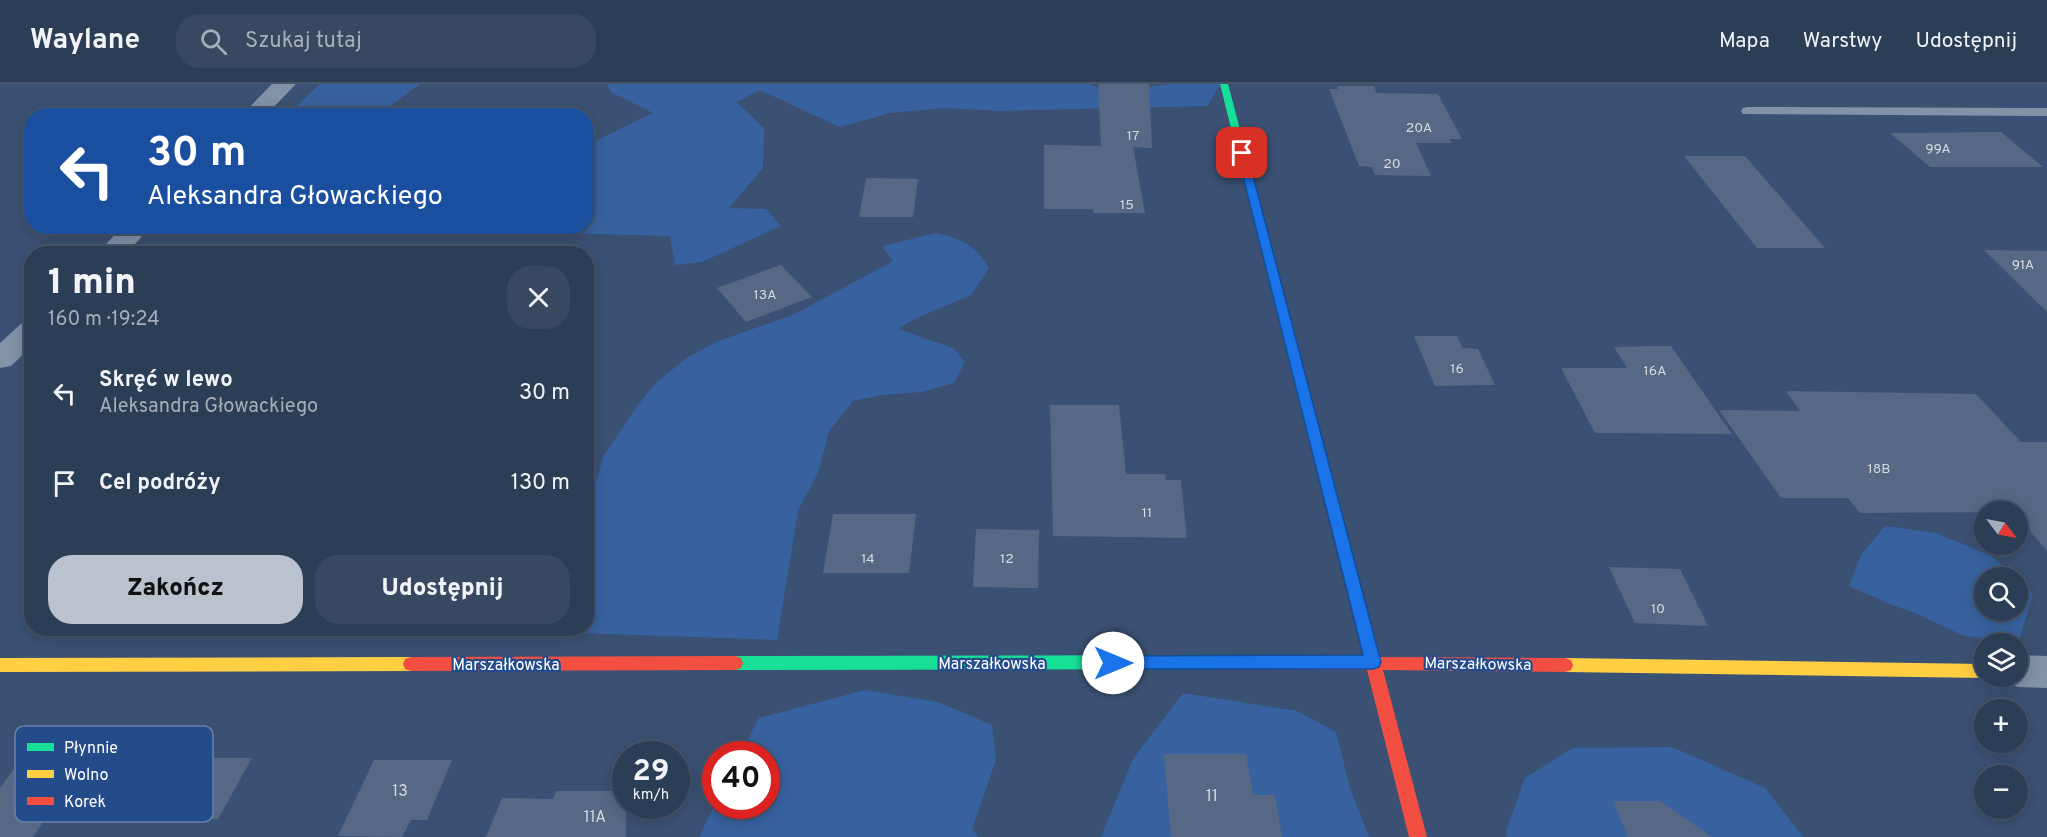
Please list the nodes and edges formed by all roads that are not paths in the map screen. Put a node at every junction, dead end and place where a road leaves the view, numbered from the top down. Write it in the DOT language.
graph roads {
  1 [pos="285,84"];
  2 [pos="1224,84"];
  3 [pos="260,108"];
  4 [pos="1747,111"];
  5 [pos="2047,112"];
  6 [pos="130,234"];
  7 [pos="118,246"];
  8 [pos="24,336"];
  9 [pos="0,359"];
  10 [pos="1373,662"];
  11 [pos="0,665"];
  12 [pos="1974,671"];
  13 [pos="2028,671"];
  14 [pos="2047,672"];
  15 [pos="1418,837"];
  1 -- 3 [label="street"];
  2 -- 10 [label="street"];
  4 -- 5 [label="lane"];
  6 -- 7 [label="street"];
  8 -- 9 [label="street"];
  10 -- 11 [label="street, Marszałkowska"];
  10 -- 12 [label="street, Marszałkowska"];
  10 -- 15 [label="street"];
  13 -- 14 [label="street"];
}
